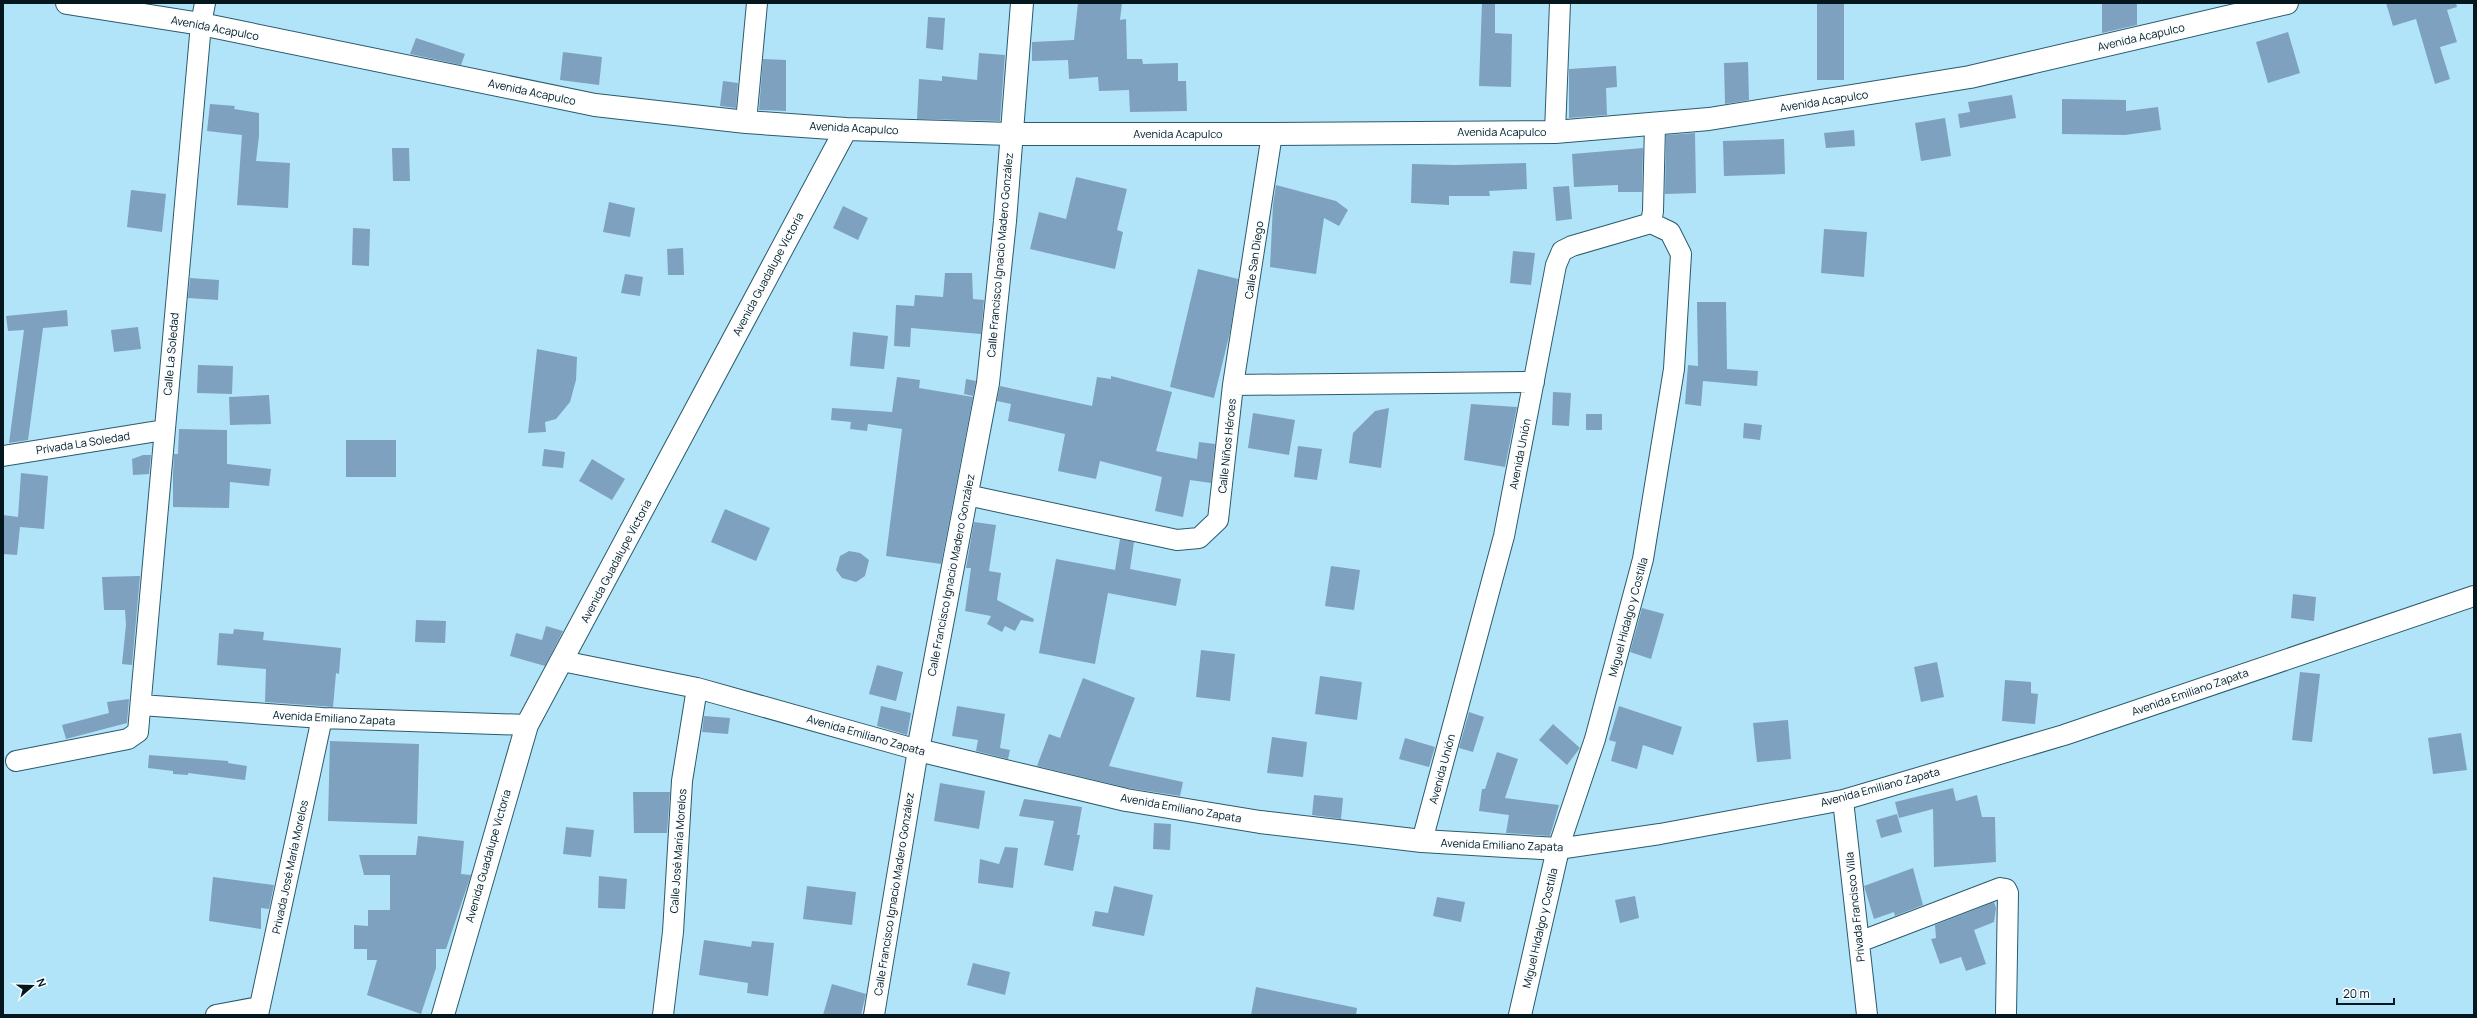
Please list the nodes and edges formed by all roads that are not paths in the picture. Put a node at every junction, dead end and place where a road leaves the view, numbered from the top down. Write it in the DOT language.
graph roads {
  1 [pos="67,3"];
  2 [pos="205,3"];
  3 [pos="757,3"];
  4 [pos="1022,3"];
  5 [pos="1560,3"];
  6 [pos="2287,3"];
  7 [pos="201,24"];
  8 [pos="746,122"];
  9 [pos="1655,125"];
  10 [pos="846,129"];
  11 [pos="1555,132"];
  12 [pos="1011,134"];
  13 [pos="1272,134"];
  14 [pos="1651,223"];
  15 [pos="1534,382"];
  16 [pos="1233,385"];
  17 [pos="164,430"];
  18 [pos="3,456"];
  19 [pos="967,495"];
  20 [pos="2474,596"];
  21 [pos="562,662"];
  22 [pos="697,688"];
  23 [pos="141,705"];
  24 [pos="322,718"];
  25 [pos="527,725"];
  26 [pos="918,750"];
  27 [pos="16,761"];
  28 [pos="1843,800"];
  29 [pos="1422,841"];
  30 [pos="1558,849"];
  31 [pos="1860,942"];
  32 [pos="258,1011"];
  33 [pos="2006,1013"];
  34 [pos="216,1015"];
  35 [pos="443,1015"];
  36 [pos="663,1015"];
  37 [pos="874,1015"];
  38 [pos="1520,1015"];
  39 [pos="1867,1015"];
  1 -- 7 [label="street, Avenida Acapulco"];
  2 -- 7 [label="street, Calle La Soledad"];
  3 -- 8 [label="street"];
  4 -- 12 [label="street, Calle Francisco Ignacio Madero González"];
  5 -- 11 [label="street"];
  6 -- 9 [label="street, Avenida Acapulco"];
  7 -- 8 [label="street, Avenida Acapulco"];
  7 -- 17 [label="street, Calle La Soledad"];
  8 -- 10 [label="street, Avenida Acapulco"];
  9 -- 11 [label="street, Avenida Acapulco"];
  9 -- 14 [label="street"];
  10 -- 12 [label="street, Avenida Acapulco"];
  10 -- 21 [label="street, Avenida Guadalupe Victoria"];
  11 -- 13 [label="street, Avenida Acapulco"];
  12 -- 13 [label="street, Avenida Acapulco"];
  12 -- 19 [label="street, Calle Francisco Ignacio Madero González"];
  13 -- 16 [label="street, Calle San Diego"];
  14 -- 15 [label="street, Avenida Unión"];
  14 -- 30 [label="street, Miguel Hidalgo y Costilla"];
  15 -- 16 [label="street, Calle Niños Héroes"];
  15 -- 29 [label="street, Avenida Unión"];
  16 -- 19 [label="street, Calle Niños Héroes"];
  17 -- 18 [label="street, Privada La Soledad"];
  17 -- 23 [label="street, Calle La Soledad"];
  19 -- 26 [label="street, Calle Francisco Ignacio Madero González"];
  20 -- 28 [label="street, Avenida Emiliano Zapata"];
  21 -- 22 [label="street, Avenida Emiliano Zapata"];
  21 -- 25 [label="street, Avenida Guadalupe Victoria"];
  22 -- 26 [label="street, Avenida Emiliano Zapata"];
  22 -- 36 [label="street, Calle José María Morelos"];
  23 -- 24 [label="street, Avenida Emiliano Zapata"];
  23 -- 27 [label="street, Calle La Soledad"];
  24 -- 25 [label="street, Avenida Emiliano Zapata"];
  24 -- 32 [label="street, Privada José María Morelos"];
  25 -- 35 [label="street, Avenida Guadalupe Victoria"];
  26 -- 29 [label="street, Avenida Emiliano Zapata"];
  26 -- 37 [label="street, Calle Francisco Ignacio Madero González"];
  28 -- 30 [label="street, Avenida Emiliano Zapata"];
  28 -- 31 [label="street, Privada Francisco Villa"];
  29 -- 30 [label="street, Avenida Emiliano Zapata"];
  30 -- 38 [label="street, Miguel Hidalgo y Costilla"];
  31 -- 33 [label="street"];
  31 -- 39 [label="street, Privada Francisco Villa"];
  32 -- 34 [label="street"];
}
